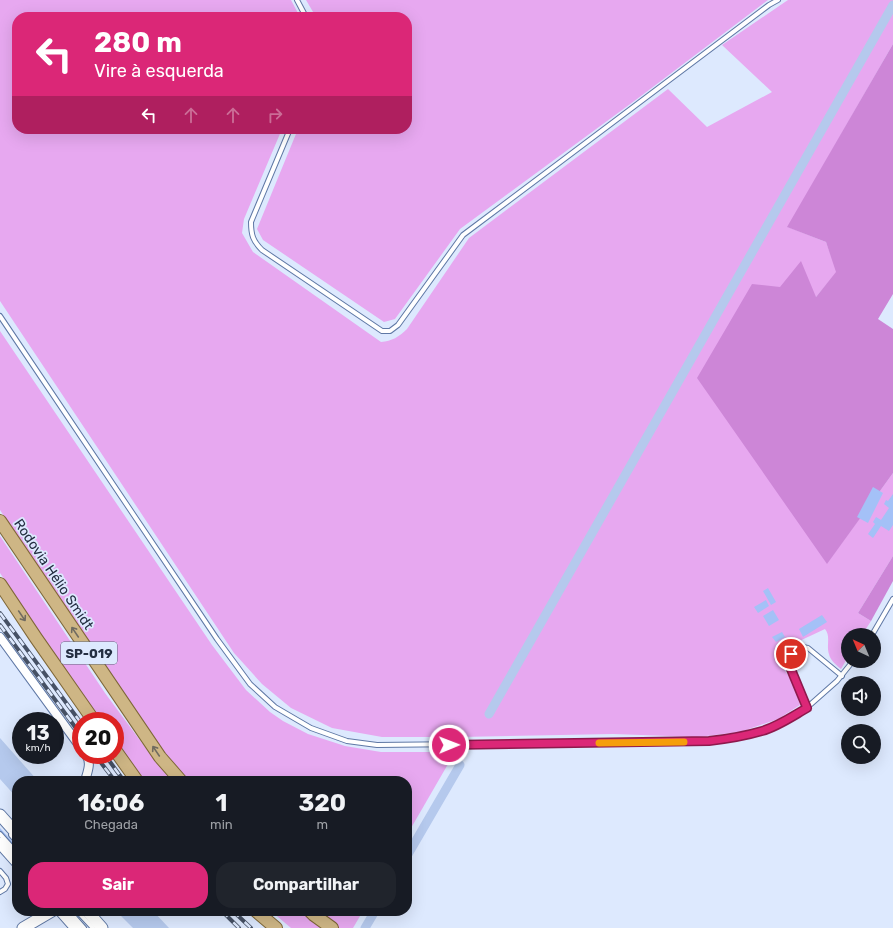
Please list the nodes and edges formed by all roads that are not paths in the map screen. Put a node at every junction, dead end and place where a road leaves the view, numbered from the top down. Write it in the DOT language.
graph roads {
  1 [pos="297,0"];
  2 [pos="778,0"];
  3 [pos="303,12"];
  4 [pos="288,134"];
  5 [pos="0,316"];
  6 [pos="0,521"];
  7 [pos="0,584"];
  8 [pos="893,599"];
  9 [pos="876,628"];
  10 [pos="0,637"];
  11 [pos="848,668"];
  12 [pos="842,676"];
  13 [pos="841,677"];
  14 [pos="807,708"];
  15 [pos="88,712"];
  16 [pos="72,736"];
  17 [pos="124,763"];
  18 [pos="89,764"];
  19 [pos="86,776"];
  20 [pos="133,776"];
  21 [pos="177,776"];
  22 [pos="0,815"];
  23 [pos="12,833"];
  24 [pos="0,834"];
  25 [pos="0,843"];
  26 [pos="12,847"];
  27 [pos="12,856"];
  28 [pos="0,871"];
  29 [pos="0,892"];
  30 [pos="44,916"];
  31 [pos="65,916"];
  32 [pos="73,916"];
  33 [pos="82,916"];
  34 [pos="91,916"];
  35 [pos="262,916"];
  36 [pos="316,916"];
  37 [pos="24,928"];
  38 [pos="76,928"];
  39 [pos="84,928"];
  40 [pos="93,928"];
  41 [pos="102,928"];
  42 [pos="276,928"];
  43 [pos="332,928"];
  1 -- 3 [label="lane"];
  2 -- 4 [label="lane"];
  5 -- 14 [label="lane"];
  21 -- 6 [label="main road, Rodovia Hélio Smidt / SP-019, one-way"];
  7 -- 15 [label="main road, SP-019, one-way"];
  8 -- 9 [label="lane"];
  10 -- 16 [label="street"];
  11 -- 12 [label="lane"];
  12 -- 14 [label="lane"];
  13 -- 14 [label="lane"];
  17 -- 20 [label="main road"];
  18 -- 19 [label="street"];
  22 -- 23 [label="main road"];
  24 -- 26 [label="lane"];
  25 -- 27 [label="main road"];
  28 -- 29 [label="lane"];
  30 -- 37 [label="main road"];
  31 -- 38 [label="main road"];
  32 -- 39 [label="lane"];
  33 -- 40 [label="lane"];
  34 -- 41 [label="main road"];
  35 -- 42 [label="main road"];
  36 -- 43 [label="main road"];
}
